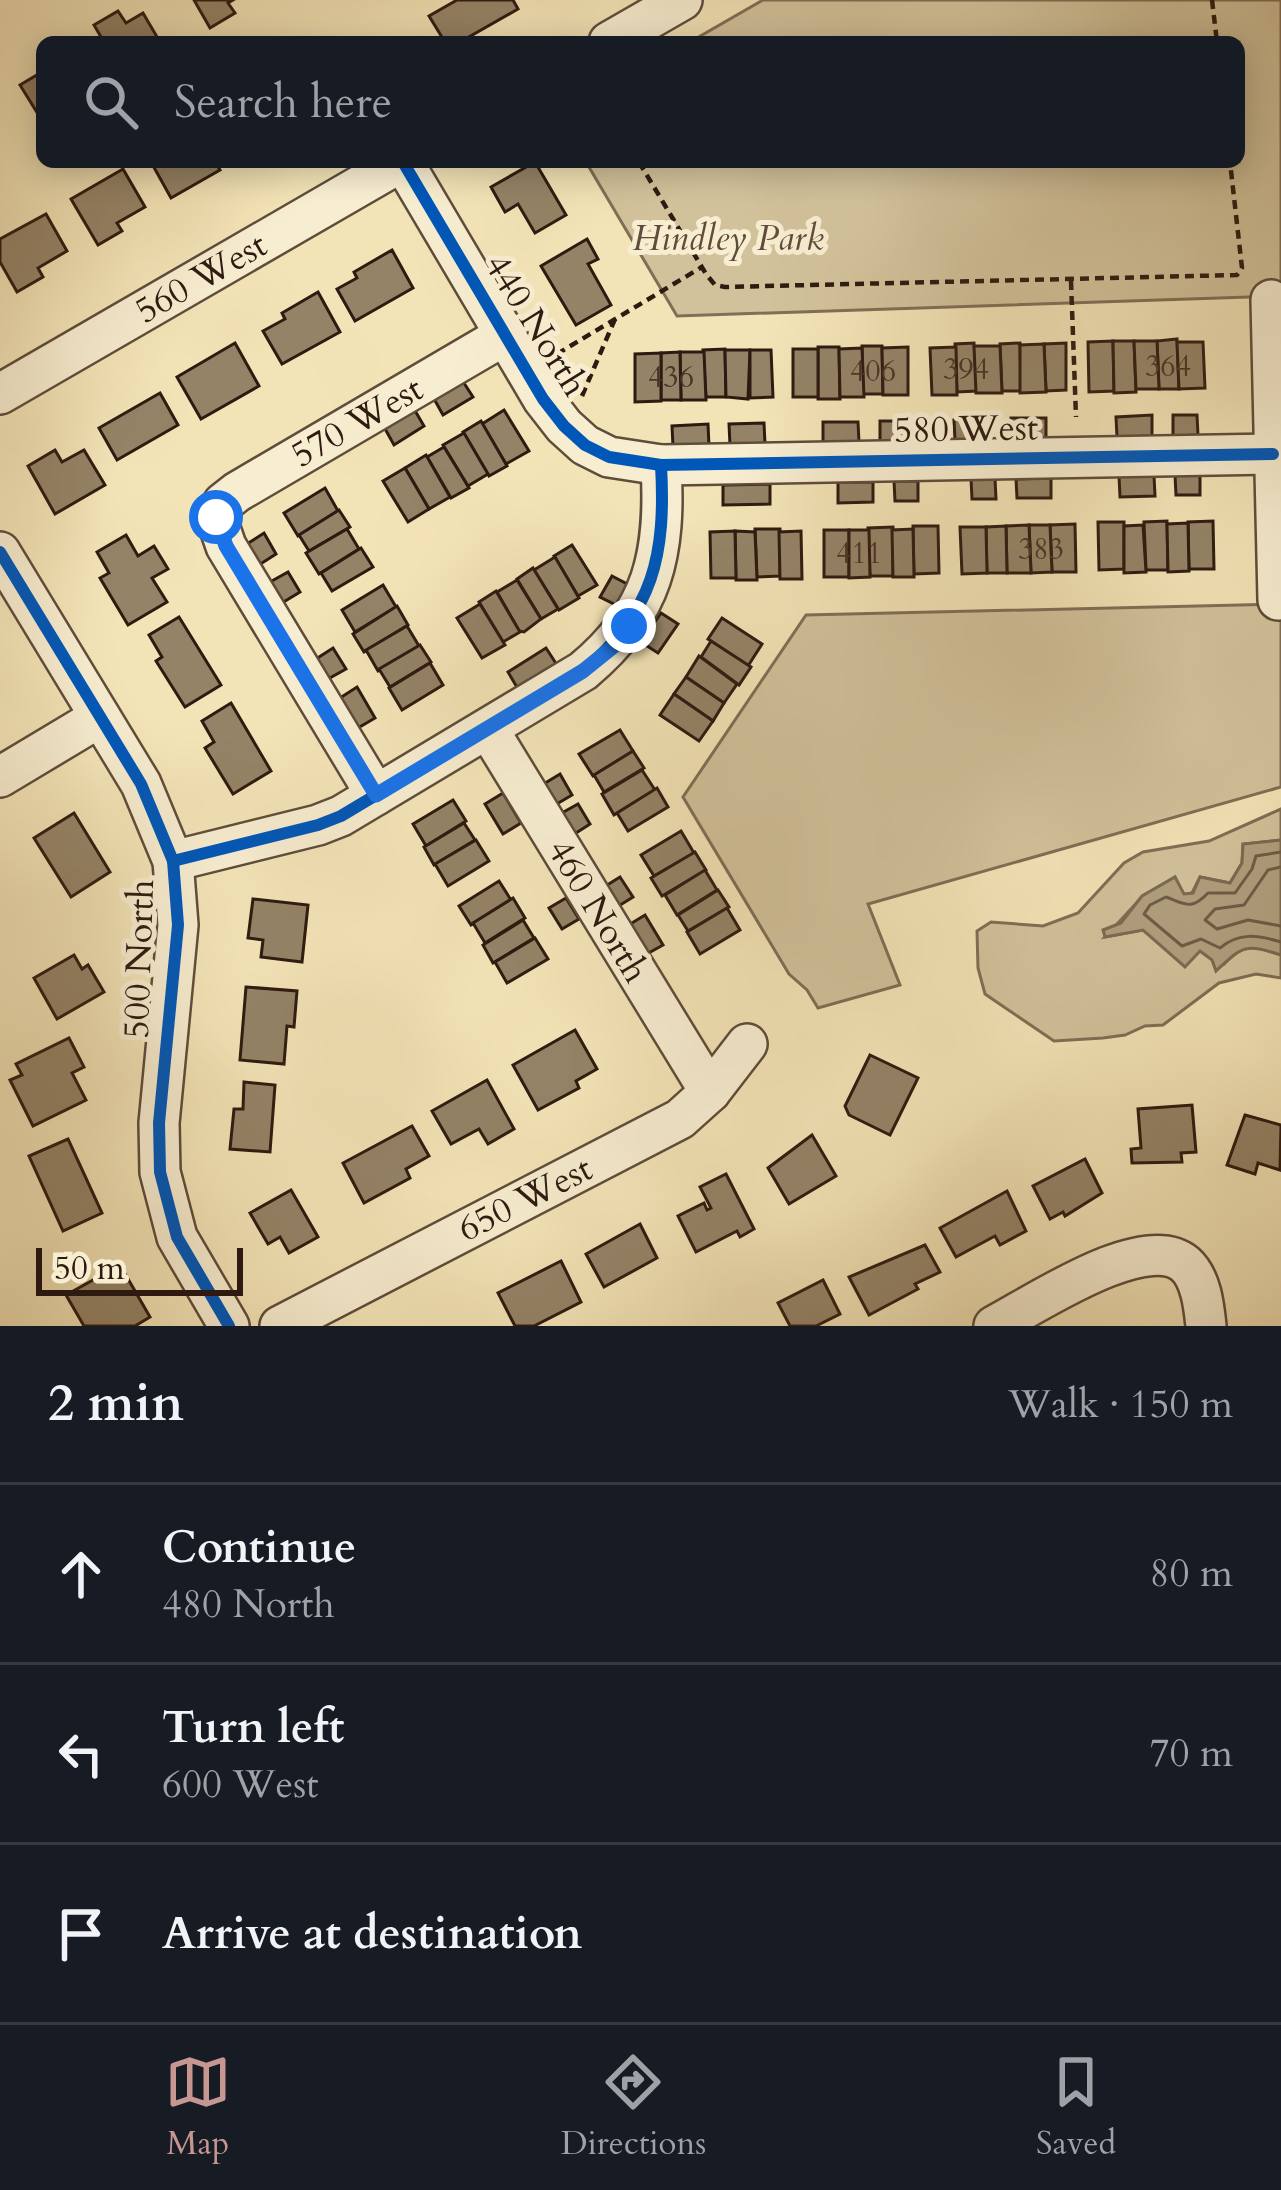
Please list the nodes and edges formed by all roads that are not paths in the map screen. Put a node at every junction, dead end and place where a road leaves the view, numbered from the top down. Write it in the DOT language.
graph roads {
  1 [pos="682,0"];
  2 [pos="619,36"];
  3 [pos="392,168"];
  4 [pos="406,168"];
  5 [pos="1271,300"];
  6 [pos="506,335"];
  7 [pos="0,394"];
  8 [pos="1273,454"];
  9 [pos="661,465"];
  10 [pos="0,551"];
  11 [pos="1278,601"];
  12 [pos="100,717"];
  13 [pos="488,729"];
  14 [pos="0,777"];
  15 [pos="376,795"];
  16 [pos="173,861"];
  17 [pos="747,1044"];
  18 [pos="710,1092"];
  19 [pos="229,1326"];
  20 [pos="280,1326"];
  21 [pos="994,1326"];
  22 [pos="1206,1326"];
  1 -- 2 [label="street"];
  3 -- 7 [label="street, 560 West"];
  4 -- 6 [label="street, 440 North"];
  5 -- 8 [label="street"];
  6 -- 9 [label="street, 440 North"];
  6 -- 15 [label="street, 570 West"];
  8 -- 9 [label="street, 580 West"];
  8 -- 11 [label="street"];
  9 -- 13 [label="street"];
  10 -- 12 [label="street, 500 North"];
  12 -- 14 [label="street"];
  12 -- 16 [label="street, 500 North"];
  13 -- 15 [label="street"];
  13 -- 18 [label="street, 460 North"];
  15 -- 16 [label="street"];
  16 -- 19 [label="street, 500 North"];
  17 -- 18 [label="street, 650 West"];
  18 -- 20 [label="street, 650 West"];
  21 -- 22 [label="street"];
}
